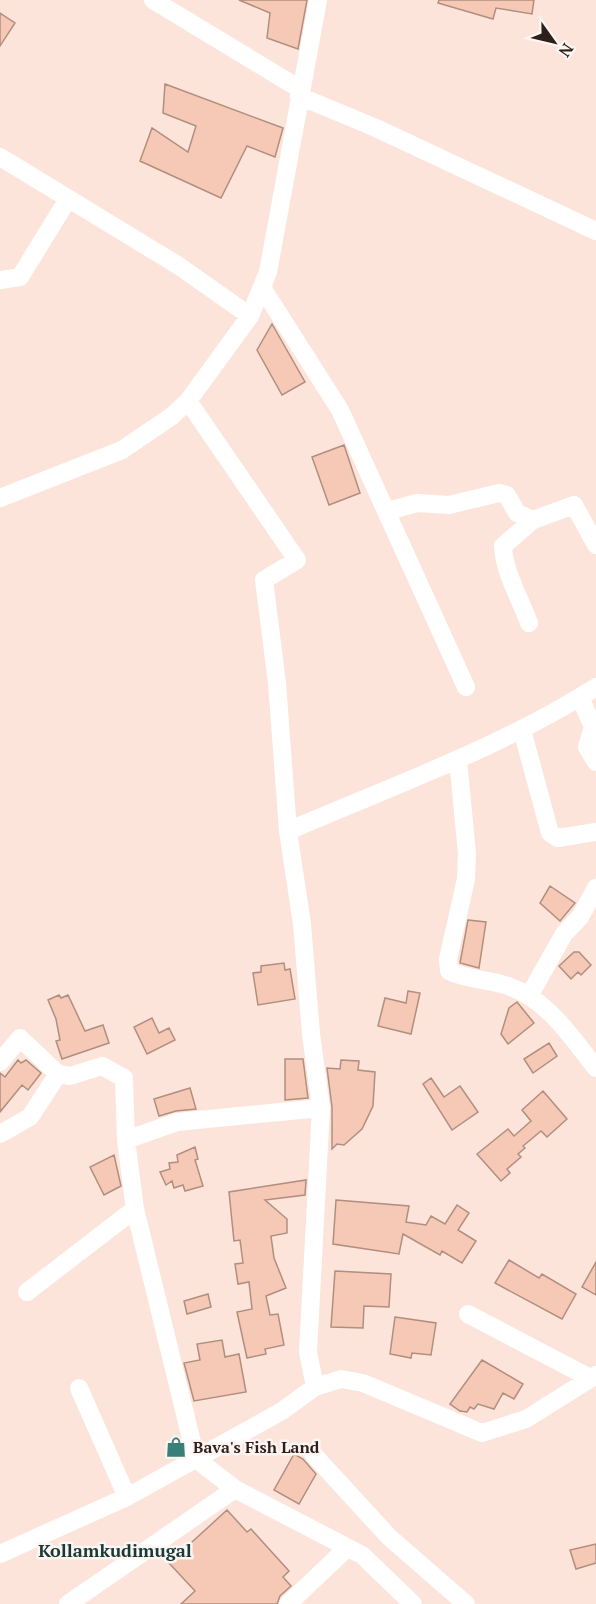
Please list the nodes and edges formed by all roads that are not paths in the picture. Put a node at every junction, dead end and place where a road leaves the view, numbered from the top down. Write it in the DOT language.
graph roads {
  1 [pos="153,0"];
  2 [pos="318,0"];
  3 [pos="299,93"];
  4 [pos="0,157"];
  5 [pos="68,199"];
  6 [pos="596,231"];
  7 [pos="0,280"];
  8 [pos="262,289"];
  9 [pos="250,315"];
  10 [pos="188,400"];
  11 [pos="0,498"];
  12 [pos="388,511"];
  13 [pos="533,520"];
  14 [pos="596,545"];
  15 [pos="529,623"];
  16 [pos="466,687"];
  17 [pos="596,687"];
  18 [pos="580,697"];
  19 [pos="522,730"];
  20 [pos="458,760"];
  21 [pos="596,762"];
  22 [pos="288,831"];
  23 [pos="596,832"];
  24 [pos="596,888"];
  25 [pos="529,996"];
  26 [pos="0,1062"];
  27 [pos="596,1068"];
  28 [pos="58,1074"];
  29 [pos="321,1108"];
  30 [pos="0,1134"];
  31 [pos="126,1140"];
  32 [pos="135,1209"];
  33 [pos="27,1292"];
  34 [pos="468,1314"];
  35 [pos="593,1377"];
  36 [pos="315,1387"];
  37 [pos="79,1388"];
  38 [pos="313,1454"];
  39 [pos="196,1459"];
  40 [pos="236,1489"];
  41 [pos="127,1497"];
  42 [pos="346,1550"];
  43 [pos="0,1554"];
  44 [pos="408,1599"];
  45 [pos="68,1604"];
  46 [pos="288,1604"];
  47 [pos="427,1604"];
  48 [pos="466,1604"];
  1 -- 3 [label="street"];
  2 -- 3 [label="street"];
  3 -- 6 [label="street"];
  3 -- 8 [label="street"];
  4 -- 5 [label="street"];
  5 -- 7 [label="street"];
  5 -- 9 [label="street"];
  8 -- 9 [label="street"];
  8 -- 12 [label="street"];
  9 -- 10 [label="street"];
  10 -- 11 [label="street"];
  10 -- 22 [label="street"];
  12 -- 13 [label="street"];
  12 -- 16 [label="street"];
  13 -- 14 [label="street"];
  13 -- 15 [label="street"];
  17 -- 18 [label="street"];
  18 -- 19 [label="street"];
  18 -- 21 [label="street"];
  19 -- 20 [label="street"];
  19 -- 23 [label="street"];
  20 -- 22 [label="street"];
  20 -- 25 [label="street"];
  22 -- 29 [label="street"];
  24 -- 25 [label="street"];
  25 -- 27 [label="street"];
  26 -- 28 [label="street"];
  28 -- 30 [label="street"];
  28 -- 31 [label="street"];
  29 -- 31 [label="street"];
  29 -- 36 [label="street"];
  31 -- 32 [label="street"];
  32 -- 33 [label="street"];
  32 -- 39 [label="street"];
  34 -- 35 [label="street"];
  35 -- 36 [label="street"];
  36 -- 39 [label="street"];
  37 -- 41 [label="street"];
  38 -- 48 [label="street"];
  39 -- 40 [label="street"];
  39 -- 41 [label="street"];
  40 -- 42 [label="street"];
  40 -- 45 [label="street"];
  41 -- 43 [label="street"];
  42 -- 44 [label="street"];
  42 -- 46 [label="street"];
  44 -- 47 [label="street"];
}
